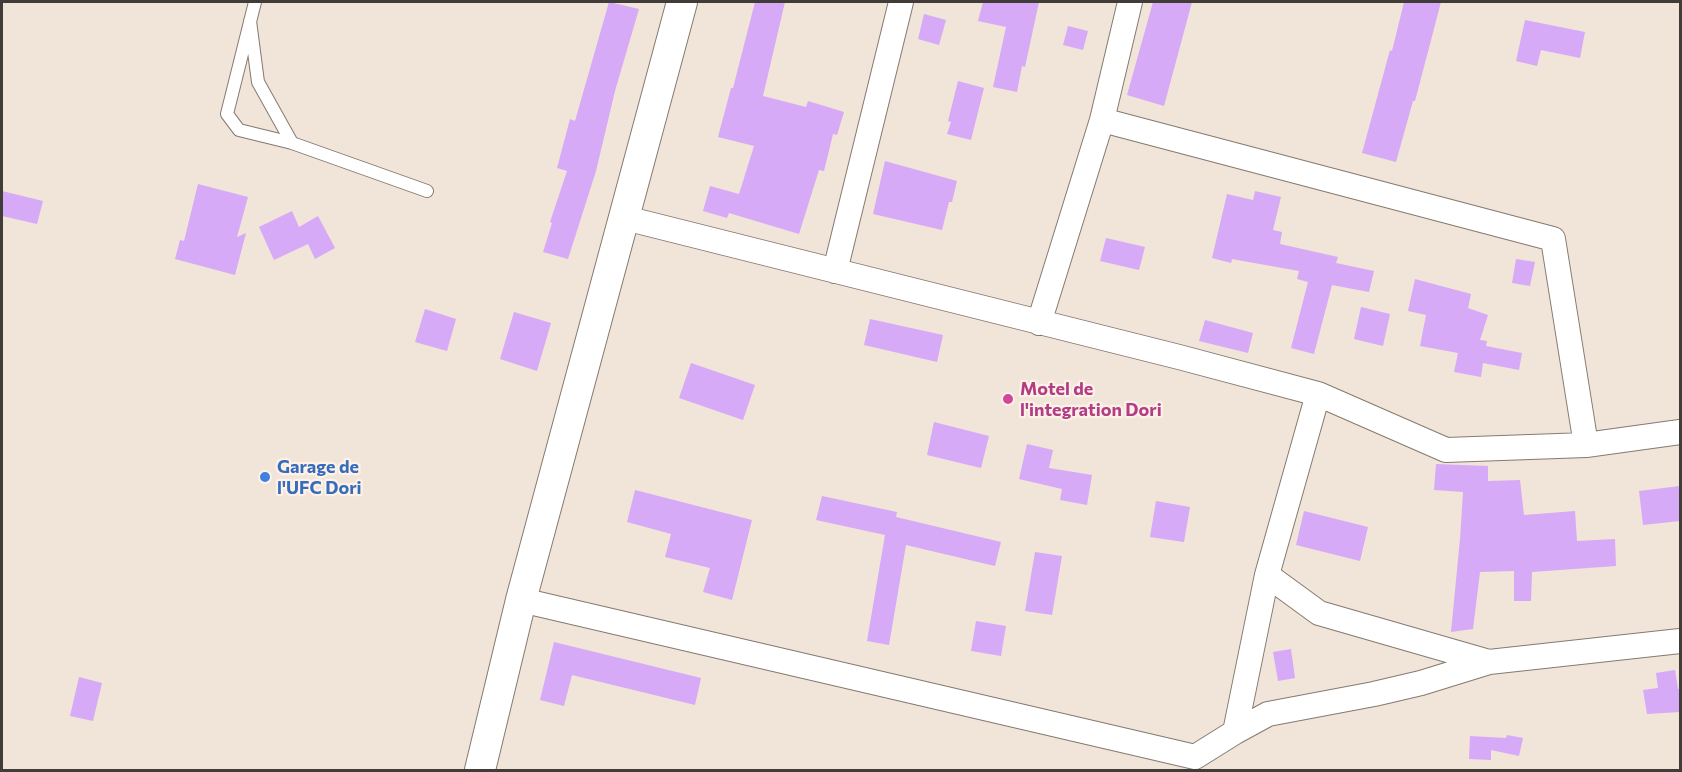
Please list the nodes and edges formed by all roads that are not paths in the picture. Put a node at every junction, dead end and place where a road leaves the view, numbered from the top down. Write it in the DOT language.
graph roads {
  1 [pos="255,2"];
  2 [pos="682,2"];
  3 [pos="901,2"];
  4 [pos="1130,2"];
  5 [pos="250,21"];
  6 [pos="1102,120"];
  7 [pos="292,143"];
  8 [pos="427,190"];
  9 [pos="625,218"];
  10 [pos="836,271"];
  11 [pos="1039,323"];
  12 [pos="1318,394"];
  13 [pos="1680,432"];
  14 [pos="1587,445"];
  15 [pos="1267,575"];
  16 [pos="521,600"];
  17 [pos="1680,641"];
  18 [pos="1489,662"];
  19 [pos="1235,732"];
  20 [pos="1193,764"];
  21 [pos="480,771"];
  1 -- 5 [label="lane"];
  2 -- 9 [label="street"];
  3 -- 10 [label="street"];
  4 -- 6 [label="street"];
  5 -- 7 [label="lane"];
  5 -- 7 [label="lane"];
  6 -- 11 [label="street"];
  6 -- 14 [label="street"];
  7 -- 8 [label="lane"];
  9 -- 10 [label="street"];
  9 -- 16 [label="street"];
  10 -- 11 [label="street"];
  11 -- 12 [label="street"];
  12 -- 14 [label="street"];
  12 -- 15 [label="street"];
  13 -- 14 [label="street"];
  15 -- 18 [label="street"];
  15 -- 19 [label="street"];
  16 -- 20 [label="street"];
  16 -- 21 [label="street"];
  17 -- 18 [label="street"];
  18 -- 19 [label="street"];
  19 -- 20 [label="street"];
}
